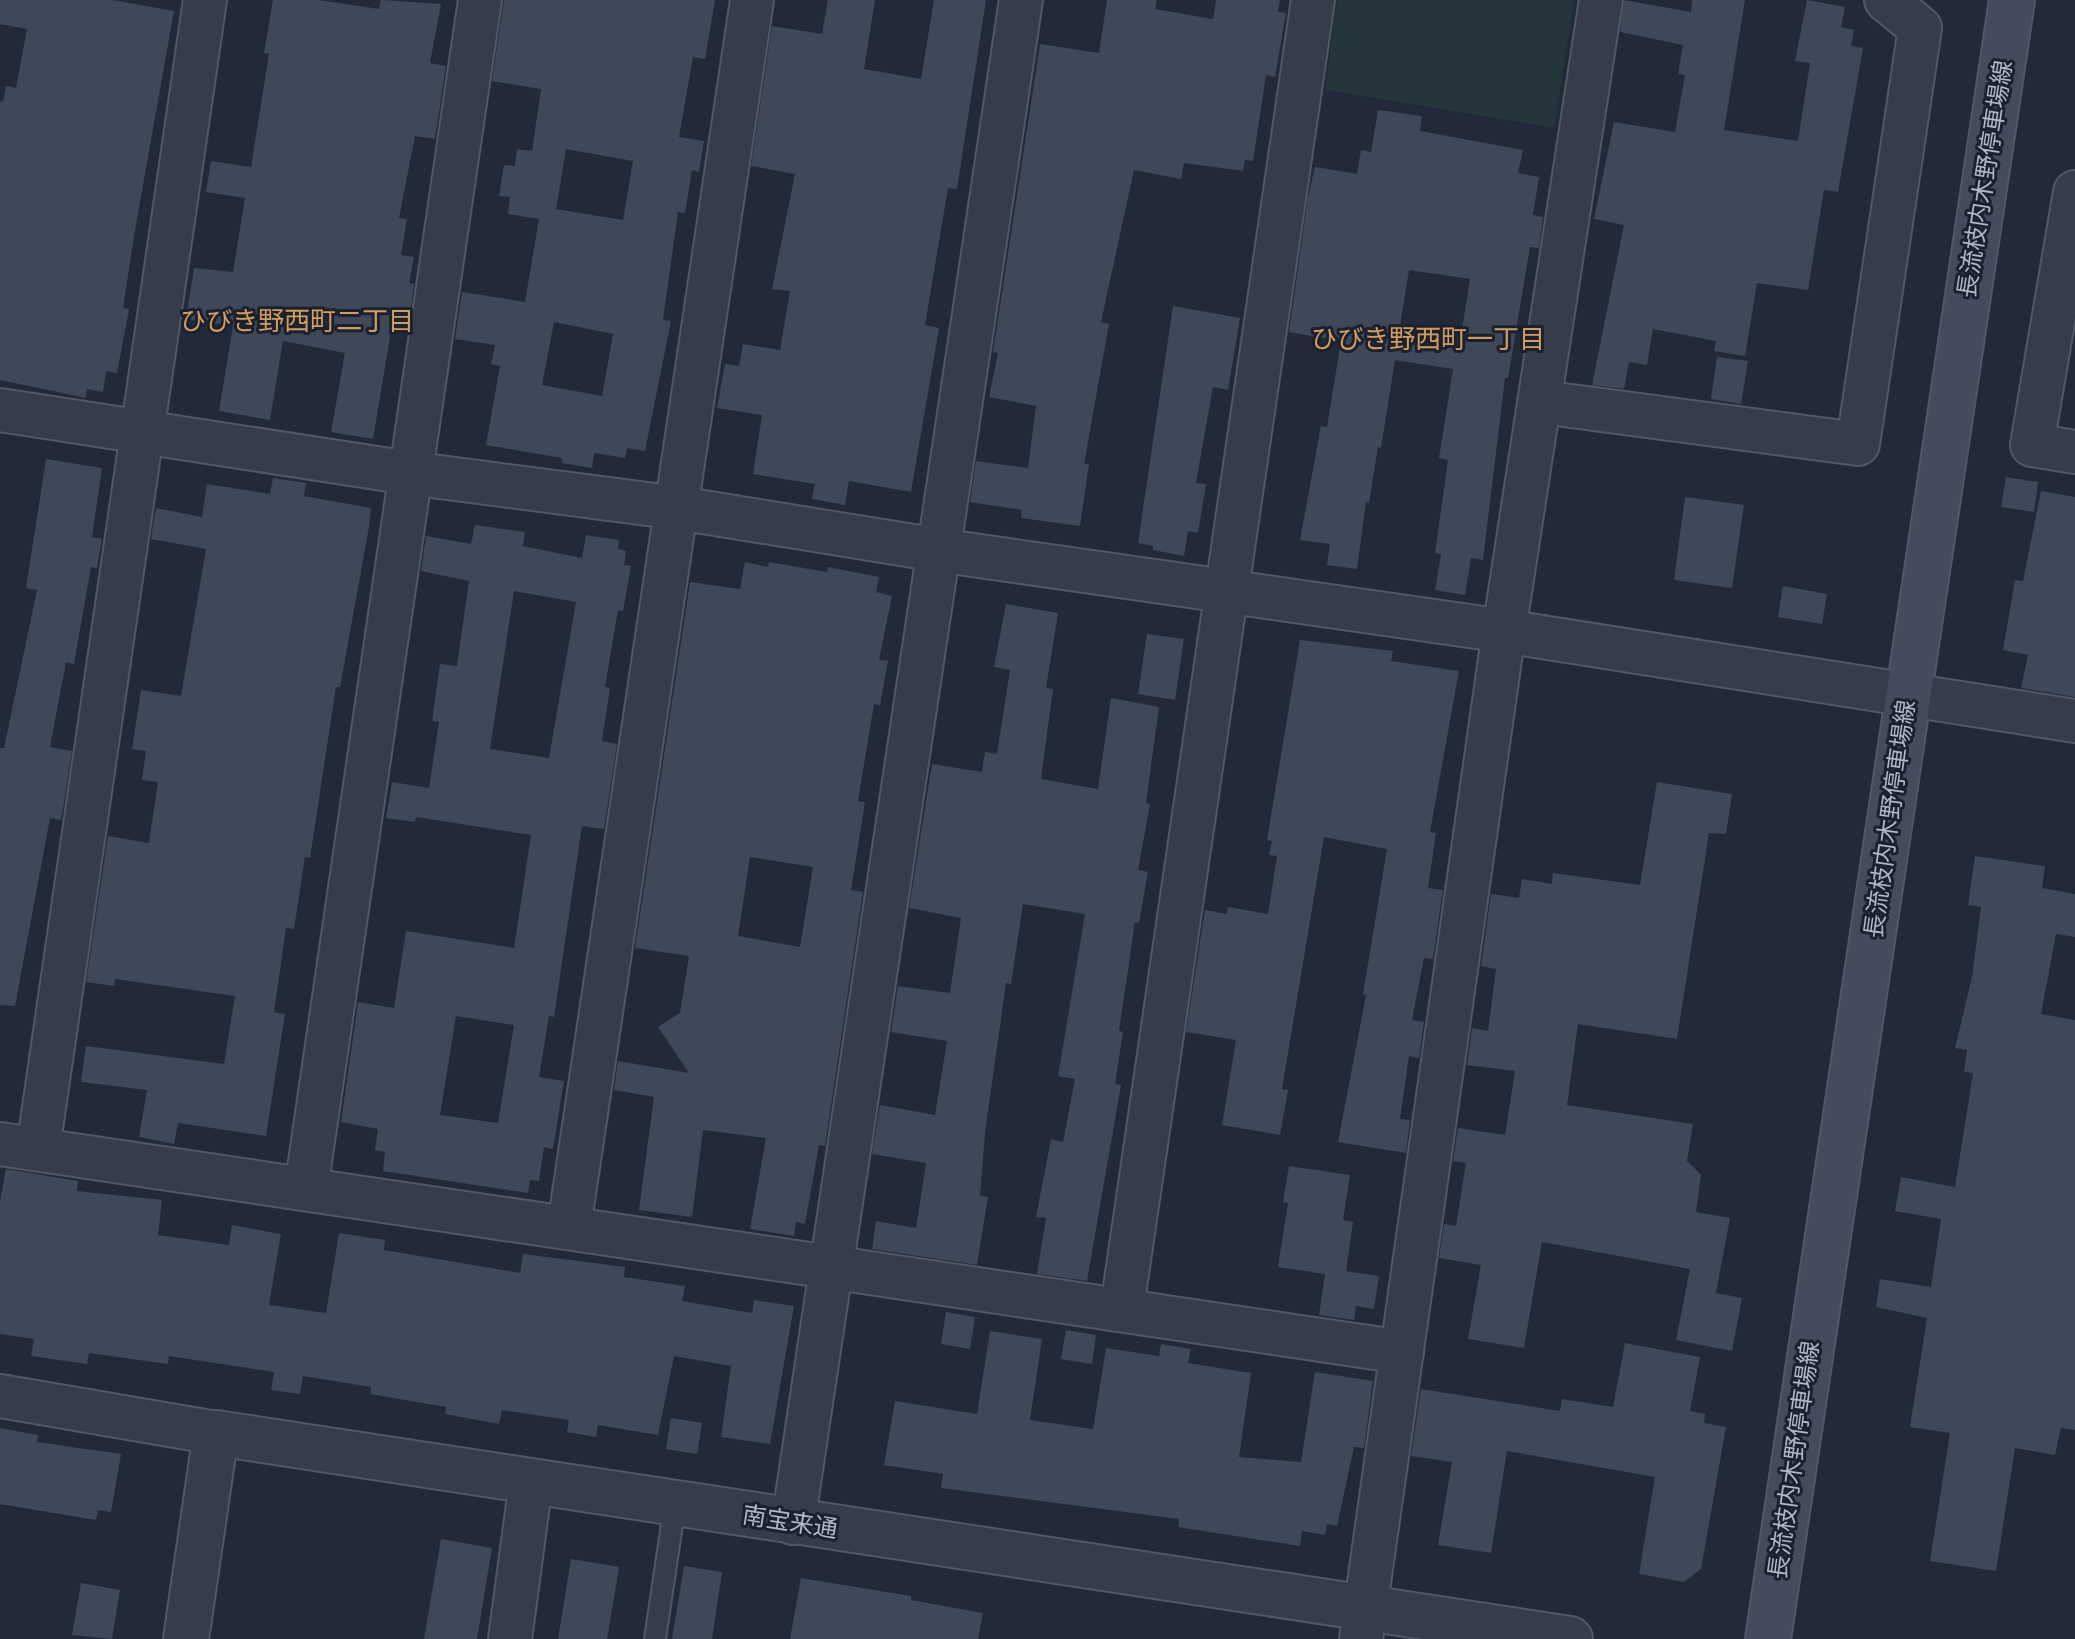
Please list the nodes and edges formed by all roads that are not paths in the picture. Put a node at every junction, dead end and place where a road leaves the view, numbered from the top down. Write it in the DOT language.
graph roads {
  1 [pos="205,0"];
  2 [pos="480,0"];
  3 [pos="752,0"];
  4 [pos="1021,0"];
  5 [pos="1313,0"];
  6 [pos="1601,0"];
  7 [pos="1886,0"];
  8 [pos="2012,0"];
  9 [pos="2075,192"];
  10 [pos="1541,402"];
  11 [pos="0,410"];
  12 [pos="144,430"];
  13 [pos="2075,452"];
  14 [pos="409,473"];
  15 [pos="678,508"];
  16 [pos="938,550"];
  17 [pos="1226,591"];
  18 [pos="1504,631"];
  19 [pos="1908,697"];
  20 [pos="2075,721"];
  21 [pos="19,1147"];
  22 [pos="306,1189"];
  23 [pos="569,1227"];
  24 [pos="833,1270"];
  25 [pos="1122,1308"];
  26 [pos="1402,1352"];
  27 [pos="0,1396"];
  28 [pos="216,1433"];
  29 [pos="531,1482"];
  30 [pos="675,1504"];
  31 [pos="793,1523"];
  32 [pos="1364,1622"];
  33 [pos="186,1639"];
  34 [pos="510,1639"];
  35 [pos="655,1639"];
  36 [pos="1570,1639"];
  37 [pos="1768,1639"];
  1 -- 12 [label="street"];
  2 -- 14 [label="street"];
  3 -- 15 [label="street"];
  4 -- 16 [label="street"];
  5 -- 17 [label="street"];
  6 -- 10 [label="street"];
  7 -- 10 [label="street"];
  8 -- 19 [label="main road, 長流枝内木野停車場線"];
  9 -- 13 [label="street"];
  10 -- 18 [label="street"];
  11 -- 12 [label="street"];
  12 -- 14 [label="street"];
  12 -- 21 [label="street"];
  14 -- 15 [label="street"];
  14 -- 22 [label="street"];
  15 -- 16 [label="street"];
  15 -- 23 [label="street"];
  16 -- 17 [label="street"];
  16 -- 24 [label="street"];
  17 -- 18 [label="street"];
  17 -- 25 [label="street"];
  18 -- 19 [label="street"];
  18 -- 26 [label="street"];
  19 -- 20 [label="street"];
  19 -- 37 [label="main road, 長流枝内木野停車場線"];
  21 -- 22 [label="street"];
  22 -- 23 [label="street"];
  23 -- 24 [label="street"];
  24 -- 25 [label="street"];
  24 -- 31 [label="street"];
  25 -- 26 [label="street"];
  26 -- 32 [label="street"];
  27 -- 28 [label="street"];
  28 -- 29 [label="street, 南宝来通"];
  28 -- 33 [label="street"];
  29 -- 30 [label="street, 南宝来通"];
  29 -- 34 [label="street"];
  30 -- 31 [label="street, 南宝来通"];
  30 -- 35 [label="lane"];
  31 -- 32 [label="street, 南宝来通"];
  32 -- 36 [label="street, 南宝来通"];
}
